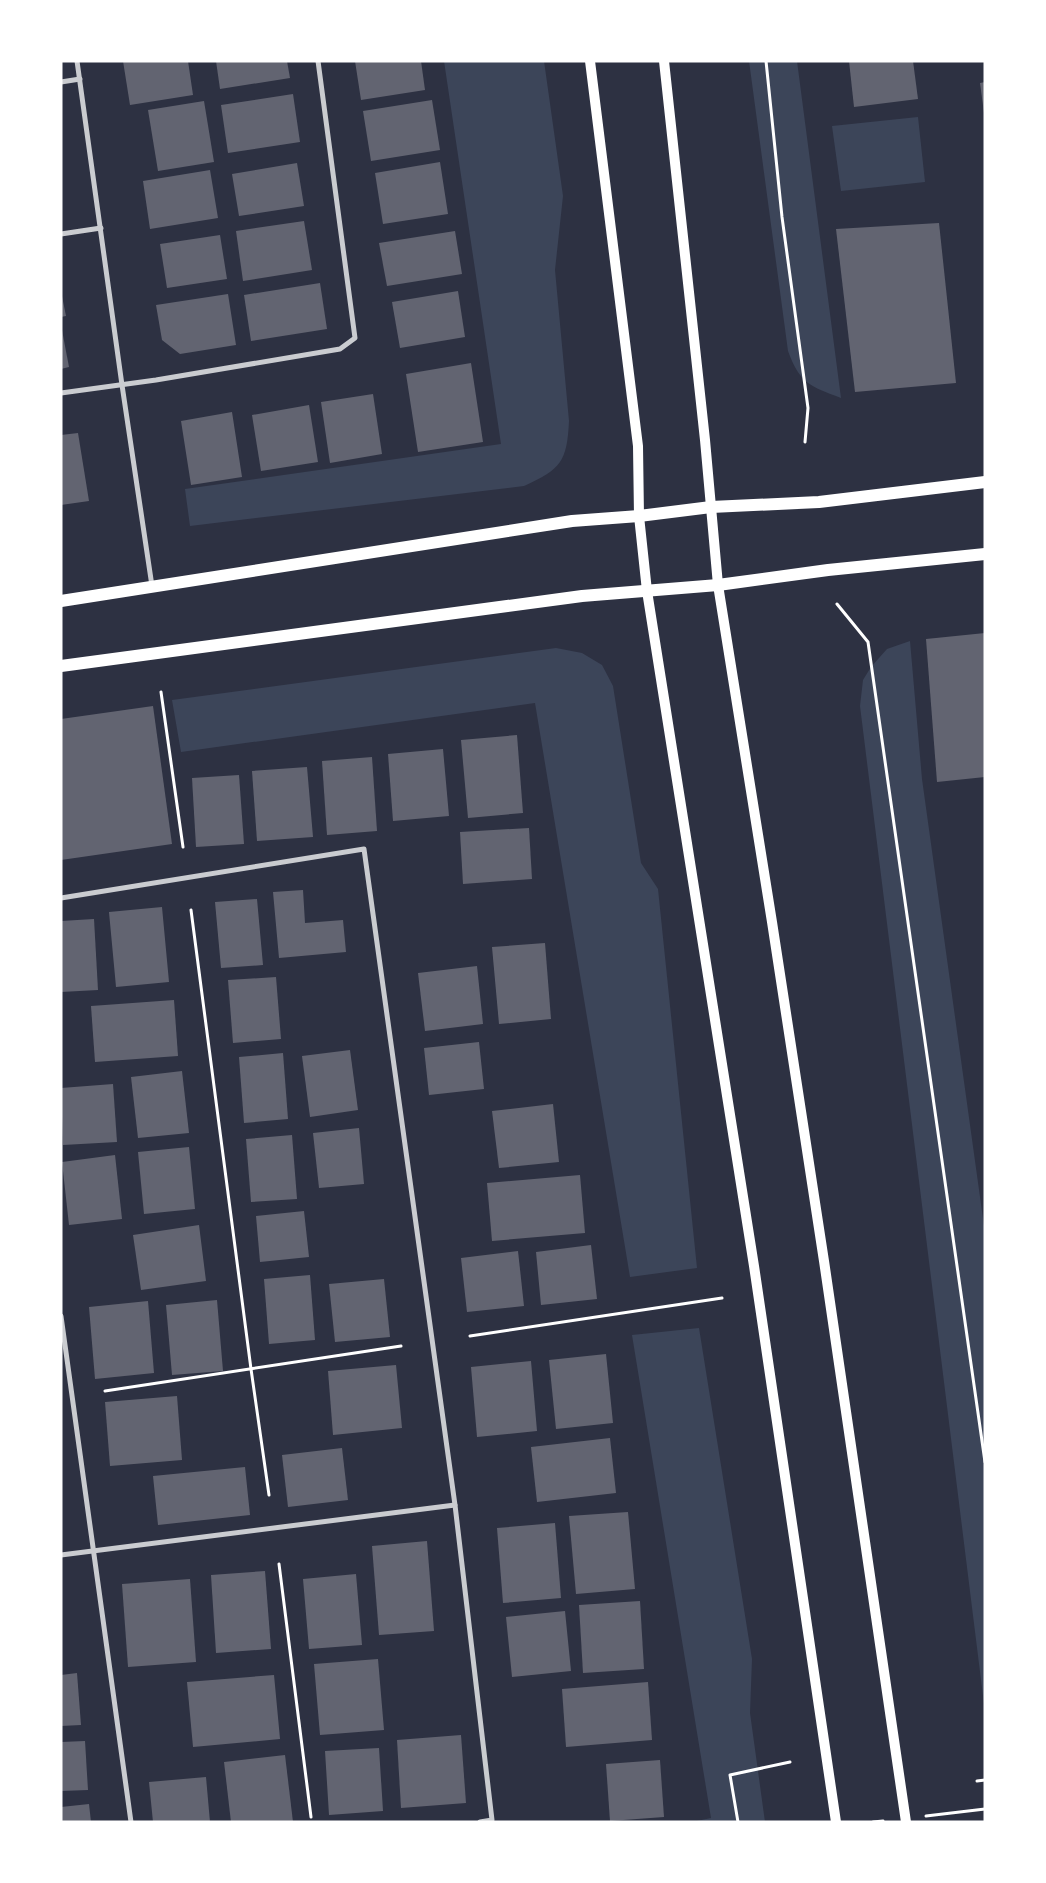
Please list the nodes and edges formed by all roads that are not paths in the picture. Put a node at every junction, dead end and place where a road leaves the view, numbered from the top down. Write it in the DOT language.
graph roads {
  1 [pos="77,61"];
  2 [pos="318,61"];
  3 [pos="590,61"];
  4 [pos="664,61"];
  5 [pos="80,79"];
  6 [pos="61,82"];
  7 [pos="101,228"];
  8 [pos="61,234"];
  9 [pos="122,385"];
  10 [pos="61,393"];
  11 [pos="985,482"];
  12 [pos="710,507"];
  13 [pos="639,516"];
  14 [pos="985,554"];
  15 [pos="718,585"];
  16 [pos="152,587"];
  17 [pos="647,591"];
  18 [pos="61,601"];
  19 [pos="61,666"];
  20 [pos="61,898"];
  21 [pos="61,1316"];
  22 [pos="455,1505"];
  23 [pos="94,1550"];
  24 [pos="61,1555"];
  25 [pos="131,1822"];
  26 [pos="480,1822"];
  27 [pos="836,1822"];
  28 [pos="906,1822"];
  1 -- 5 [label="street"];
  2 -- 9 [label="street"];
  3 -- 13 [label="main road"];
  4 -- 12 [label="main road"];
  5 -- 6 [label="street"];
  5 -- 7 [label="street"];
  7 -- 8 [label="street"];
  7 -- 9 [label="street"];
  9 -- 10 [label="street"];
  9 -- 16 [label="street"];
  11 -- 12 [label="main road"];
  12 -- 13 [label="main road"];
  12 -- 15 [label="main road"];
  13 -- 16 [label="main road"];
  13 -- 17 [label="main road"];
  14 -- 15 [label="main road"];
  15 -- 17 [label="main road"];
  15 -- 28 [label="main road"];
  16 -- 18 [label="main road"];
  17 -- 19 [label="main road"];
  17 -- 27 [label="main road"];
  20 -- 22 [label="street"];
  21 -- 23 [label="street"];
  22 -- 23 [label="street"];
  22 -- 26 [label="street"];
  23 -- 24 [label="street"];
  23 -- 25 [label="street"];
}
